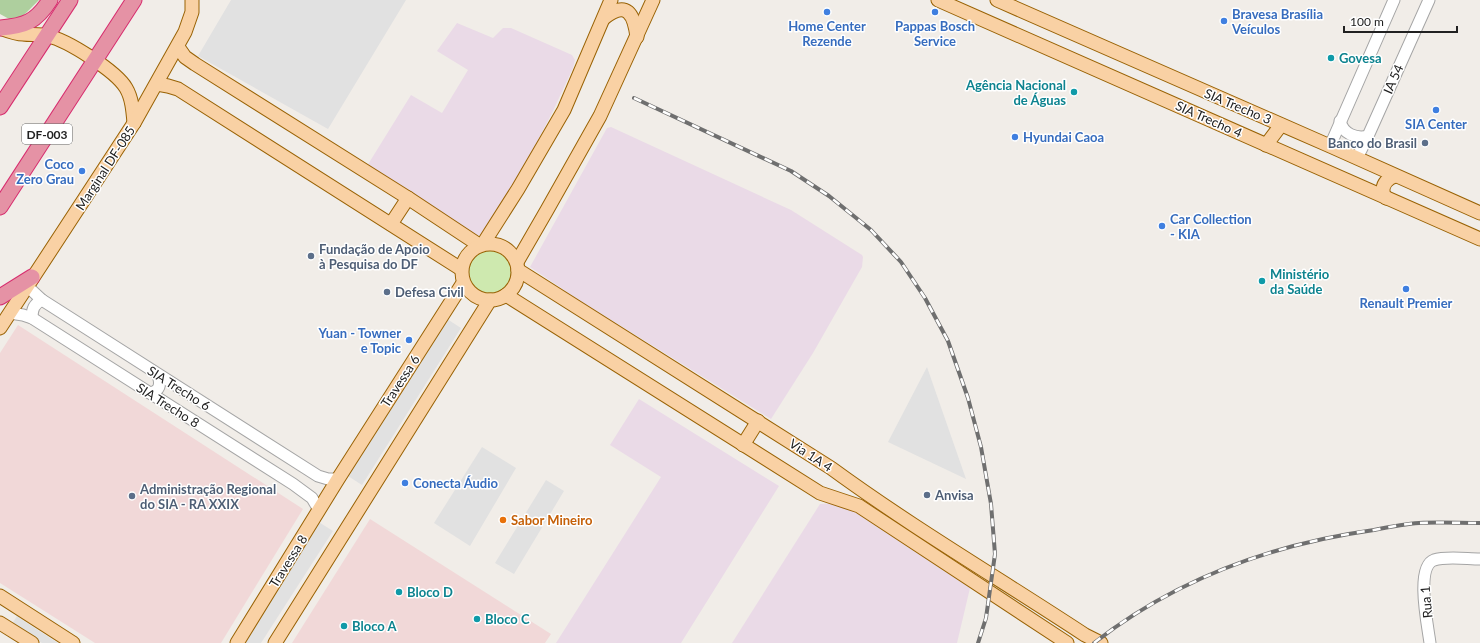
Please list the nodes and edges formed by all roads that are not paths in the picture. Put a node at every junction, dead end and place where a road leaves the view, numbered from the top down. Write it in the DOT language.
graph roads {
  1 [pos="50,0"];
  2 [pos="70,0"];
  3 [pos="134,0"];
  4 [pos="199,0"];
  5 [pos="611,0"];
  6 [pos="653,0"];
  7 [pos="938,0"];
  8 [pos="997,0"];
  9 [pos="1394,0"];
  10 [pos="1429,0"];
  11 [pos="192,6"];
  12 [pos="602,21"];
  13 [pos="0,28"];
  14 [pos="47,35"];
  15 [pos="637,37"];
  16 [pos="178,47"];
  17 [pos="95,60"];
  18 [pos="1137,62"];
  19 [pos="1158,72"];
  20 [pos="1127,83"];
  21 [pos="157,84"];
  22 [pos="1148,92"];
  23 [pos="0,107"];
  24 [pos="1340,121"];
  25 [pos="134,123"];
  26 [pos="1281,125"];
  27 [pos="1368,136"];
  28 [pos="1266,145"];
  29 [pos="1330,146"];
  30 [pos="1357,158"];
  31 [pos="1395,176"];
  32 [pos="408,198"];
  33 [pos="1386,198"];
  34 [pos="0,207"];
  35 [pos="1480,213"];
  36 [pos="391,224"];
  37 [pos="1480,239"];
  38 [pos="481,245"];
  39 [pos="517,266"];
  40 [pos="461,270"];
  41 [pos="30,282"];
  42 [pos="463,283"];
  43 [pos="506,296"];
  44 [pos="0,297"];
  45 [pos="42,300"];
  46 [pos="490,300"];
  47 [pos="10,313"];
  48 [pos="32,318"];
  49 [pos="0,328"];
  50 [pos="158,375"];
  51 [pos="181,390"];
  52 [pos="150,393"];
  53 [pos="170,406"];
  54 [pos="758,422"];
  55 [pos="743,445"];
  56 [pos="304,468"];
  57 [pos="338,479"];
  58 [pos="293,484"];
  59 [pos="319,510"];
  60 [pos="1480,559"];
  61 [pos="0,596"];
  62 [pos="20,609"];
  63 [pos="3,624"];
  64 [pos="32,643"];
  65 [pos="73,643"];
  66 [pos="237,643"];
  67 [pos="275,643"];
  68 [pos="1067,643"];
  69 [pos="1101,643"];
  70 [pos="1430,643"];
  1 -- 13 [label="highway"];
  2 -- 14 [label="highway"];
  3 -- 17 [label="highway, DF-003"];
  4 -- 11 [label="street"];
  5 -- 12 [label="main road"];
  6 -- 15 [label="main road"];
  7 -- 20 [label="main road, SIA Trecho 4"];
  8 -- 18 [label="main road, SIA Trecho 3"];
  9 -- 24 [label="street"];
  10 -- 27 [label="street, IA 54"];
  11 -- 16 [label="main road, Marginal DF-085"];
  12 -- 15 [label="main road"];
  12 -- 38 [label="main road"];
  13 -- 14 [label="main road"];
  14 -- 17 [label="main road"];
  14 -- 23 [label="highway"];
  15 -- 39 [label="main road"];
  16 -- 21 [label="main road, Marginal DF-085"];
  16 -- 32 [label="main road"];
  17 -- 25 [label="main road"];
  17 -- 34 [label="highway, DF-003"];
  18 -- 19 [label="main road, SIA Trecho 3"];
  18 -- 20 [label="main road"];
  19 -- 22 [label="main road"];
  19 -- 26 [label="main road, SIA Trecho 3"];
  20 -- 22 [label="main road, SIA Trecho 4"];
  21 -- 25 [label="main road, Marginal DF-085"];
  21 -- 36 [label="main road"];
  22 -- 28 [label="main road, SIA Trecho 4"];
  24 -- 27 [label="street"];
  24 -- 29 [label="street"];
  25 -- 41 [label="main road, Marginal DF-085"];
  26 -- 28 [label="main road"];
  26 -- 29 [label="main road, SIA Trecho 3"];
  27 -- 30 [label="street, IA 54"];
  28 -- 33 [label="main road, SIA Trecho 4"];
  29 -- 30 [label="main road, SIA Trecho 3"];
  30 -- 31 [label="main road, SIA Trecho 3"];
  31 -- 33 [label="main road"];
  31 -- 35 [label="main road, SIA Trecho 3"];
  32 -- 36 [label="main road"];
  32 -- 38 [label="main road"];
  33 -- 37 [label="main road, SIA Trecho 4"];
  36 -- 40 [label="main road"];
  38 -- 39 [label="main road"];
  38 -- 40 [label="main road"];
  39 -- 43 [label="main road"];
  39 -- 54 [label="main road, Via 1A 4"];
  40 -- 42 [label="main road"];
  41 -- 44 [label="highway"];
  41 -- 45 [label="street, SIA Trecho 6"];
  41 -- 47 [label="main road, Marginal DF-085"];
  42 -- 46 [label="main road"];
  42 -- 57 [label="main road, Travessa 6"];
  43 -- 46 [label="main road"];
  43 -- 55 [label="main road"];
  45 -- 48 [label="street"];
  45 -- 50 [label="street, SIA Trecho 6"];
  46 -- 67 [label="main road"];
  47 -- 48 [label="street, SIA Trecho 8"];
  47 -- 49 [label="main road, Marginal DF-085"];
  48 -- 52 [label="street, SIA Trecho 8"];
  50 -- 51 [label="street, SIA Trecho 6"];
  50 -- 52 [label="street"];
  51 -- 53 [label="street"];
  51 -- 56 [label="street, SIA Trecho 6"];
  52 -- 53 [label="street, SIA Trecho 8"];
  53 -- 58 [label="street, SIA Trecho 8"];
  54 -- 55 [label="main road"];
  54 -- 69 [label="main road, Via 1A 4"];
  55 -- 68 [label="main road"];
  56 -- 57 [label="street, SIA Trecho 6"];
  56 -- 58 [label="street"];
  57 -- 59 [label="main road, Travessa 8"];
  58 -- 59 [label="street, SIA Trecho 8"];
  59 -- 66 [label="main road, Travessa 8"];
  60 -- 70 [label="street, Rua 1"];
  61 -- 62 [label="main road"];
  62 -- 63 [label="main road"];
  62 -- 65 [label="main road"];
  63 -- 64 [label="main road"];
}
